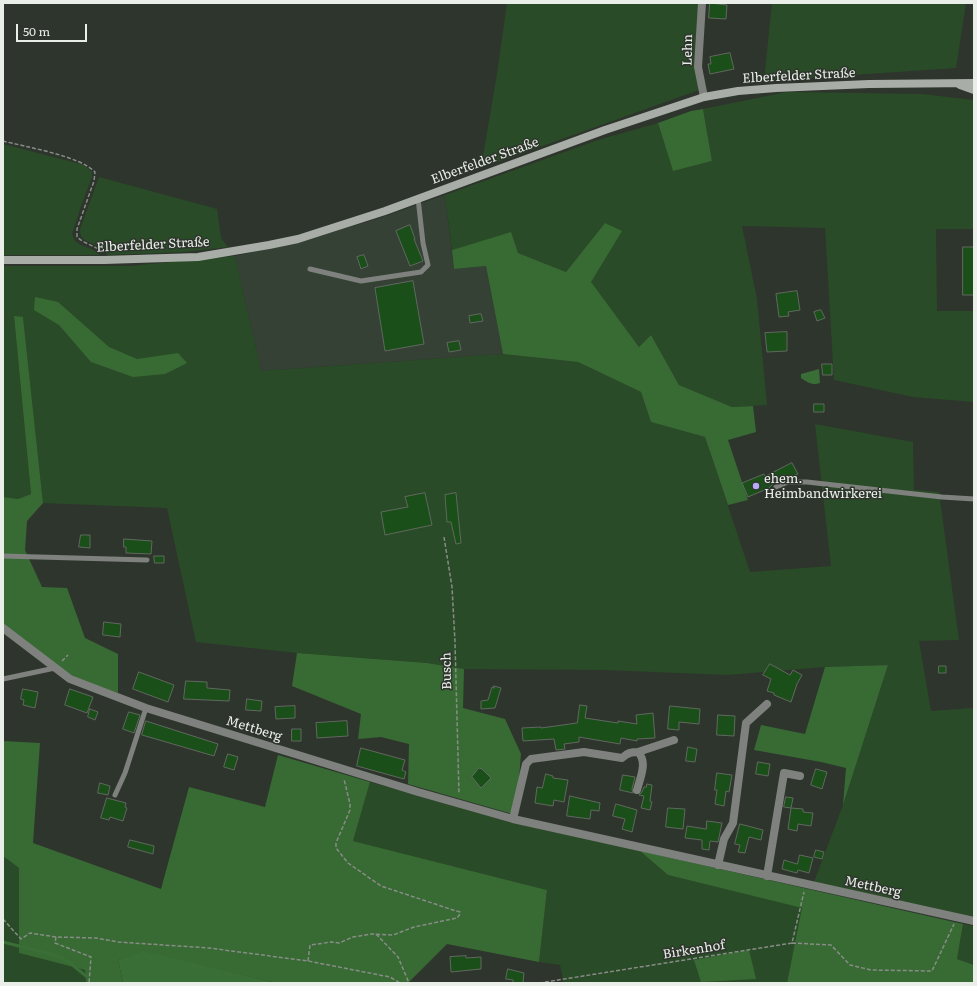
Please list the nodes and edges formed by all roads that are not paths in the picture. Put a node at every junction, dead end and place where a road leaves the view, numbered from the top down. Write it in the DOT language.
graph roads {
  1 [pos="702,3"];
  2 [pos="974,83"];
  3 [pos="958,84"];
  4 [pos="974,90"];
  5 [pos="704,97"];
  6 [pos="418,198"];
  7 [pos="3,260"];
  8 [pos="310,269"];
  9 [pos="776,487"];
  10 [pos="974,499"];
  11 [pos="3,556"];
  12 [pos="147,560"];
  13 [pos="3,628"];
  14 [pos="55,668"];
  15 [pos="3,679"];
  16 [pos="767,704"];
  17 [pos="146,708"];
  18 [pos="674,740"];
  19 [pos="638,752"];
  20 [pos="800,776"];
  21 [pos="637,790"];
  22 [pos="115,795"];
  23 [pos="513,819"];
  24 [pos="718,865"];
  25 [pos="768,876"];
  26 [pos="974,921"];
  1 -- 5 [label="street, Lehn"];
  2 -- 3 [label="main road, Elberfelder Straße"];
  3 -- 4 [label="main road"];
  3 -- 5 [label="main road, Elberfelder Straße"];
  5 -- 6 [label="main road, Elberfelder Straße"];
  6 -- 7 [label="main road, Elberfelder Straße"];
  6 -- 8 [label="lane"];
  9 -- 10 [label="lane"];
  11 -- 12 [label="lane"];
  13 -- 14 [label="street, Mettberg"];
  14 -- 15 [label="lane"];
  14 -- 17 [label="street, Mettberg"];
  16 -- 24 [label="street"];
  17 -- 22 [label="lane"];
  17 -- 23 [label="street, Mettberg"];
  18 -- 19 [label="street"];
  19 -- 21 [label="street"];
  19 -- 23 [label="street"];
  20 -- 25 [label="street"];
  23 -- 24 [label="street, Mettberg"];
  24 -- 25 [label="street, Mettberg"];
  25 -- 26 [label="street, Mettberg"];
}
